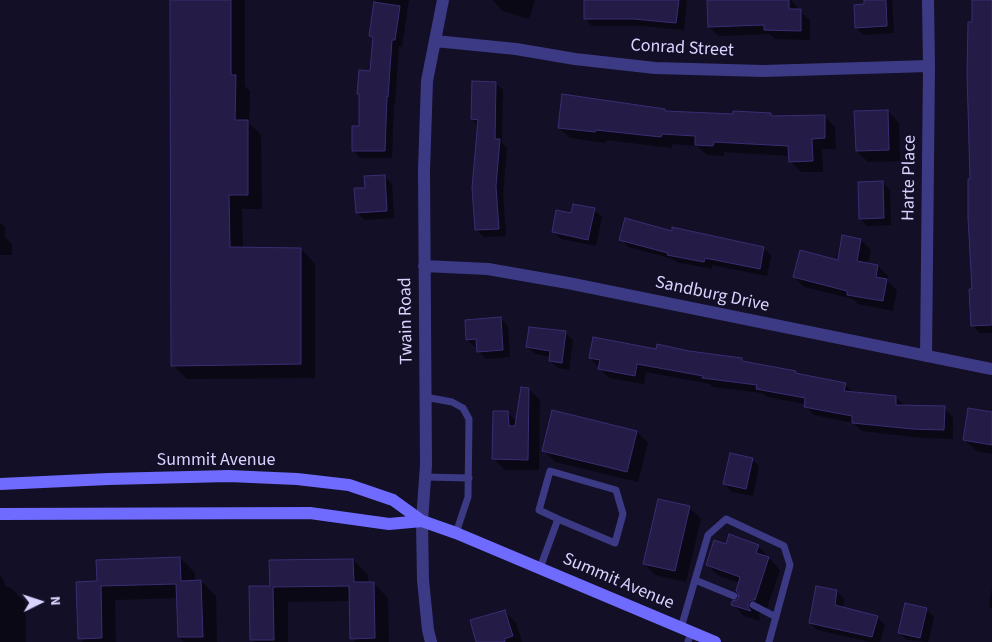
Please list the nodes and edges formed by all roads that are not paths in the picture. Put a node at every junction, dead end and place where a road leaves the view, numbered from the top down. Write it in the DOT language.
graph roads {
  1 [pos="443,0"];
  2 [pos="928,0"];
  3 [pos="435,41"];
  4 [pos="929,66"];
  5 [pos="424,266"];
  6 [pos="926,356"];
  7 [pos="992,369"];
  8 [pos="425,397"];
  9 [pos="425,477"];
  10 [pos="469,478"];
  11 [pos="0,484"];
  12 [pos="0,514"];
  13 [pos="558,520"];
  14 [pos="422,521"];
  15 [pos="456,533"];
  16 [pos="540,568"];
  17 [pos="695,580"];
  18 [pos="734,596"];
  19 [pos="754,605"];
  20 [pos="776,617"];
  21 [pos="687,634"];
  22 [pos="431,642"];
  23 [pos="715,642"];
  24 [pos="769,642"];
  1 -- 3 [label="street, Twain Road"];
  2 -- 4 [label="street, Harte Place"];
  3 -- 4 [label="street, Conrad Street"];
  3 -- 5 [label="street, Twain Road"];
  4 -- 6 [label="street, Harte Place"];
  5 -- 6 [label="street, Sandburg Drive"];
  5 -- 8 [label="street, Twain Road"];
  6 -- 7 [label="street, Sandburg Drive"];
  8 -- 9 [label="street, Twain Road"];
  8 -- 10 [label="lane"];
  9 -- 10 [label="lane"];
  9 -- 14 [label="street, Twain Road"];
  10 -- 15 [label="lane"];
  11 -- 14 [label="main road, Summit Avenue"];
  12 -- 14 [label="main road, Summit Avenue"];
  13 -- 13 [label="lane"];
  13 -- 16 [label="lane"];
  14 -- 15 [label="main road, Summit Avenue"];
  14 -- 22 [label="street, Twain Road"];
  15 -- 16 [label="main road, Summit Avenue"];
  16 -- 21 [label="main road, Summit Avenue"];
  17 -- 18 [label="lane"];
  17 -- 20 [label="lane"];
  17 -- 21 [label="lane"];
  19 -- 20 [label="lane"];
  20 -- 24 [label="lane"];
  21 -- 23 [label="main road, Summit Avenue"];
}
